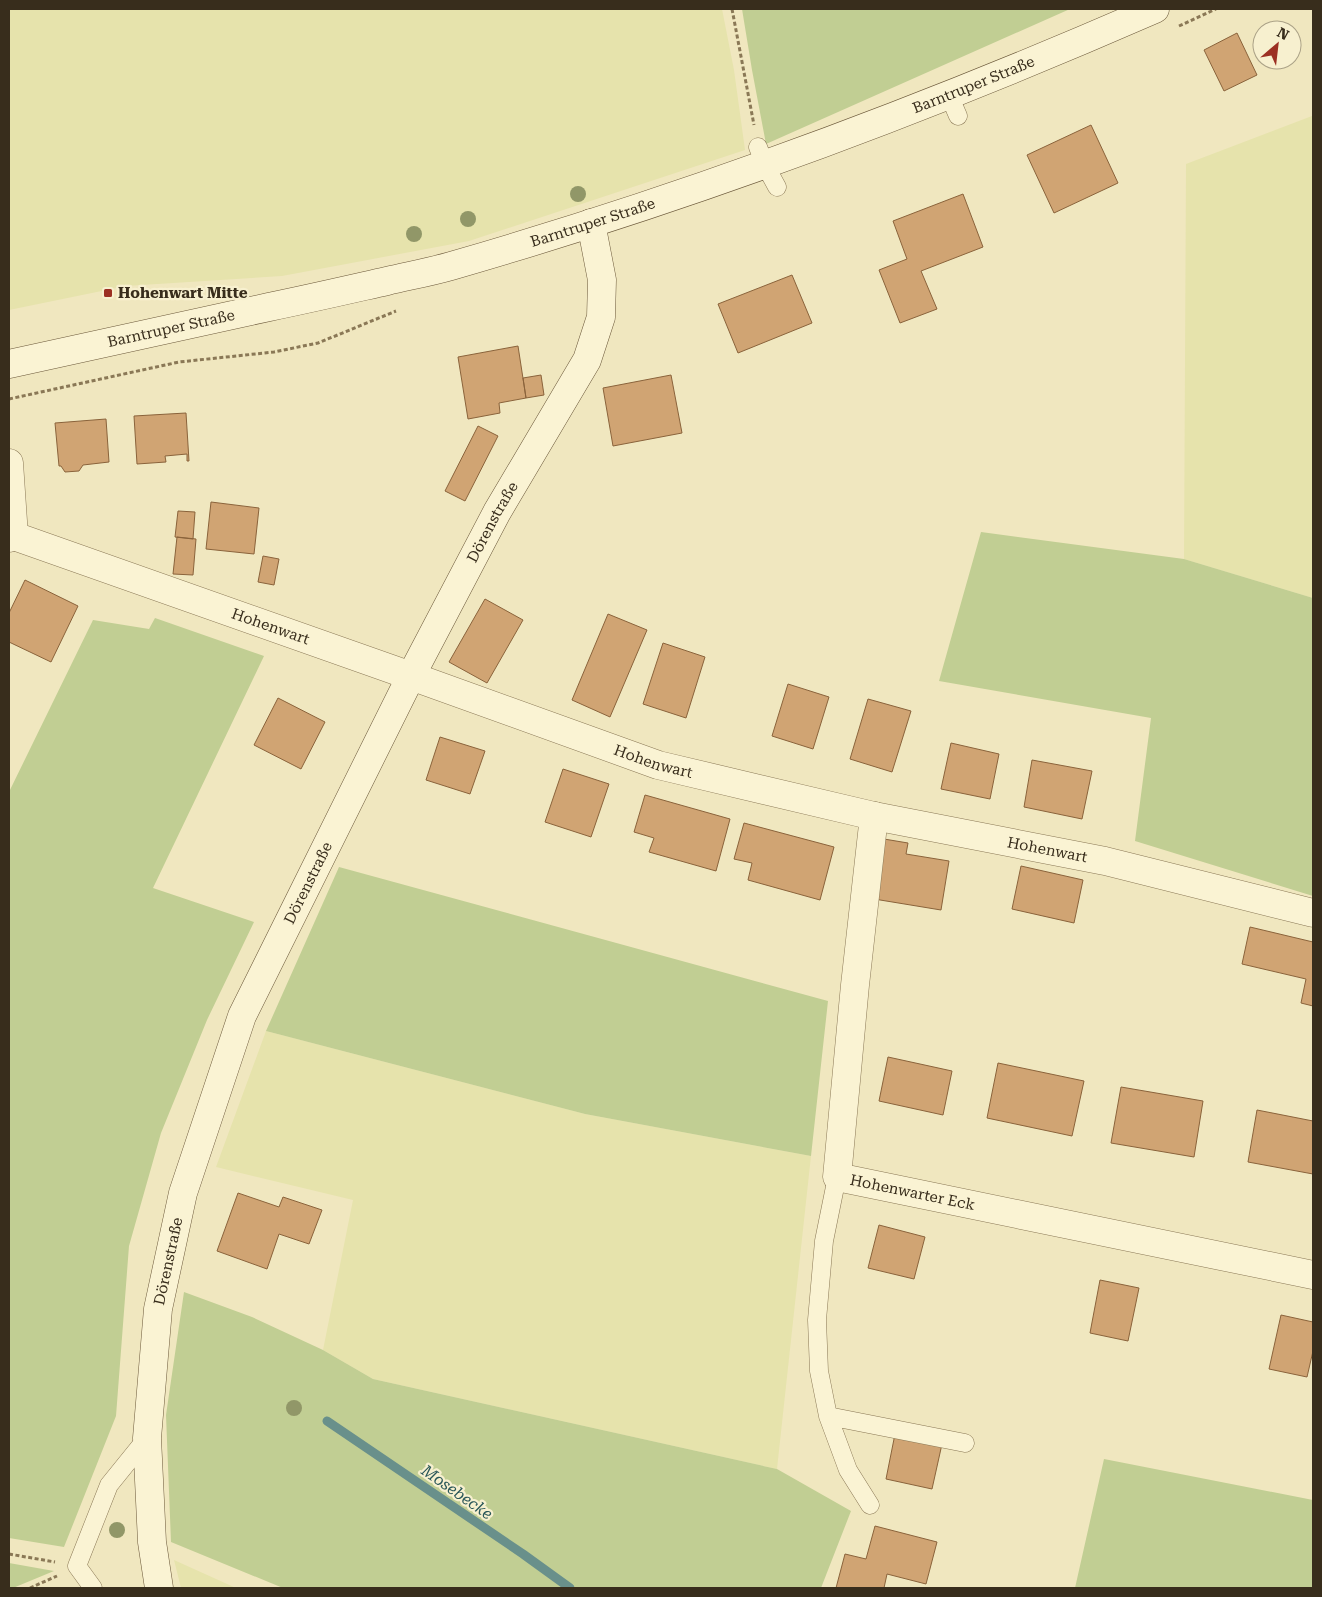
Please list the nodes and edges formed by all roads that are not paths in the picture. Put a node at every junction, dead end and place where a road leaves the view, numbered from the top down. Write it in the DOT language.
graph roads {
  1 [pos="1155,9"];
  2 [pos="590,223"];
  3 [pos="9,364"];
  4 [pos="9,463"];
  5 [pos="11,537"];
  6 [pos="411,676"];
  7 [pos="874,816"];
  8 [pos="1313,913"];
  9 [pos="837,1177"];
  10 [pos="1313,1275"];
  11 [pos="828,1416"];
  12 [pos="147,1438"];
  13 [pos="965,1443"];
  14 [pos="870,1505"];
  15 [pos="93,1588"];
  16 [pos="159,1588"];
  1 -- 2 [label="street, Barntruper Straße"];
  2 -- 3 [label="street, Barntruper Straße"];
  2 -- 6 [label="street, Dörenstraße"];
  4 -- 5 [label="street, Hohenwart"];
  5 -- 6 [label="street, Hohenwart"];
  6 -- 7 [label="street, Hohenwart"];
  6 -- 12 [label="street, Dörenstraße"];
  7 -- 8 [label="street, Hohenwart"];
  7 -- 9 [label="street, Hohenwarter Eck"];
  9 -- 10 [label="street, Hohenwarter Eck"];
  9 -- 11 [label="lane"];
  11 -- 13 [label="lane"];
  11 -- 14 [label="lane"];
  12 -- 15 [label="lane"];
  12 -- 16 [label="street, Dörenstraße"];
}
